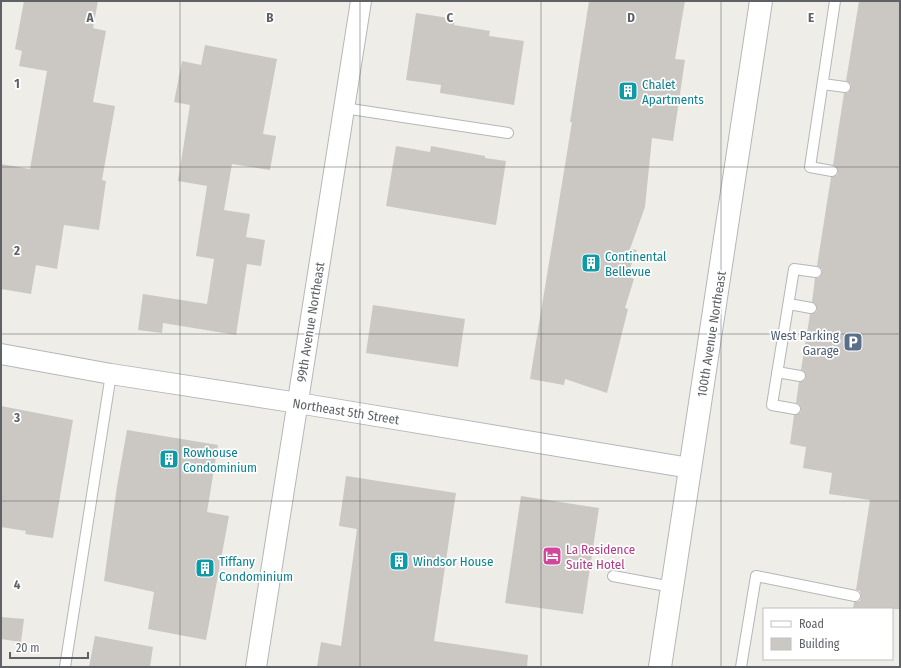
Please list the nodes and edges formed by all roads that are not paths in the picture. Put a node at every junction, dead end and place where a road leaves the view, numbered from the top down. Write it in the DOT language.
graph roads {
  1 [pos="361,1"];
  2 [pos="761,1"];
  3 [pos="835,1"];
  4 [pos="822,84"];
  5 [pos="845,88"];
  6 [pos="344,108"];
  7 [pos="508,133"];
  8 [pos="832,170"];
  9 [pos="816,272"];
  10 [pos="789,304"];
  11 [pos="811,308"];
  12 [pos="1,354"];
  13 [pos="777,372"];
  14 [pos="111,374"];
  15 [pos="800,376"];
  16 [pos="298,403"];
  17 [pos="795,409"];
  18 [pos="690,468"];
  19 [pos="613,576"];
  20 [pos="672,587"];
  21 [pos="855,596"];
  22 [pos="65,667"];
  23 [pos="256,667"];
  24 [pos="660,667"];
  25 [pos="741,667"];
  1 -- 6 [label="street, 99th Avenue Northeast"];
  2 -- 18 [label="main road, 100th Avenue Northeast"];
  3 -- 4 [label="lane"];
  4 -- 5 [label="lane"];
  4 -- 8 [label="lane"];
  6 -- 7 [label="lane"];
  6 -- 16 [label="street, 99th Avenue Northeast"];
  9 -- 10 [label="lane"];
  10 -- 11 [label="lane"];
  10 -- 13 [label="lane"];
  12 -- 14 [label="street, Northeast 5th Street"];
  13 -- 15 [label="lane"];
  13 -- 17 [label="lane"];
  14 -- 16 [label="street, Northeast 5th Street"];
  14 -- 22 [label="lane"];
  16 -- 18 [label="street, Northeast 5th Street"];
  16 -- 23 [label="street, 99th Avenue Northeast"];
  18 -- 20 [label="main road, 100th Avenue Northeast"];
  19 -- 20 [label="lane"];
  20 -- 24 [label="main road, 100th Avenue Northeast"];
  21 -- 25 [label="lane"];
}
